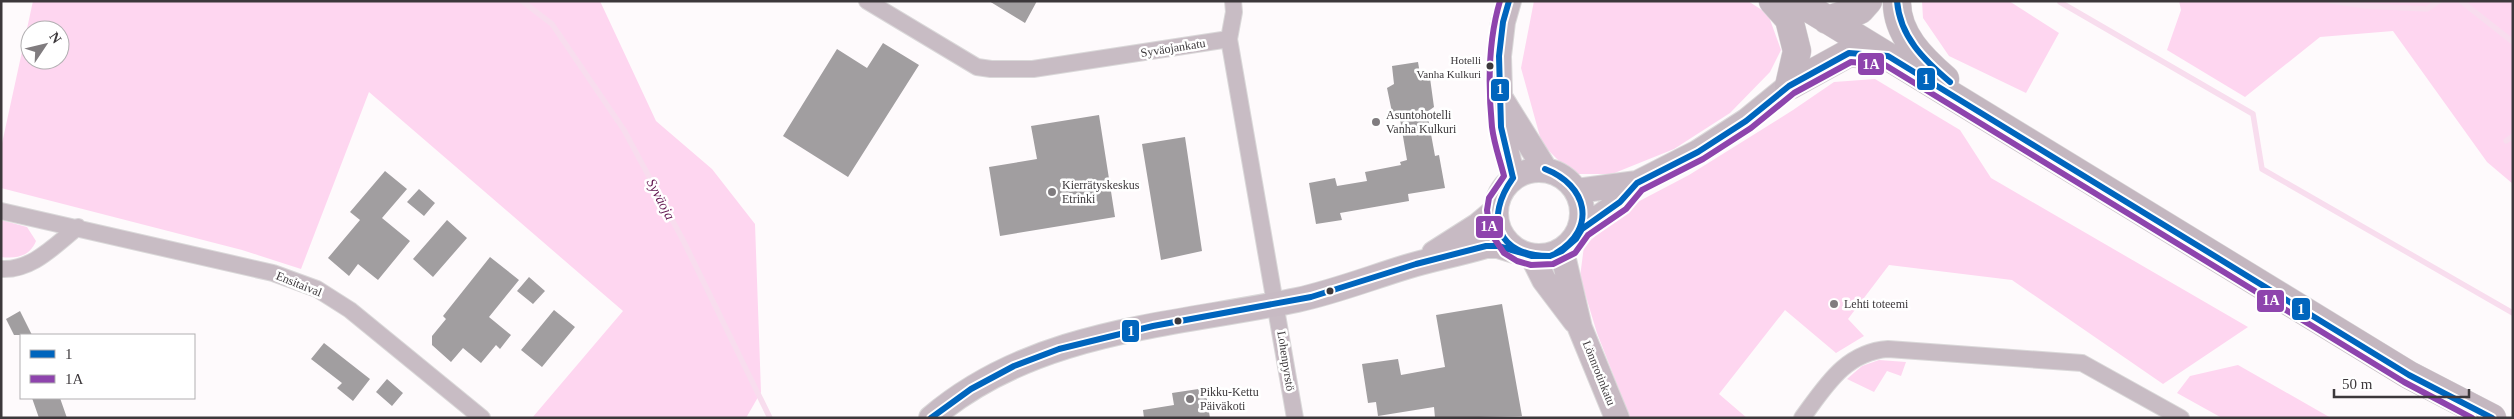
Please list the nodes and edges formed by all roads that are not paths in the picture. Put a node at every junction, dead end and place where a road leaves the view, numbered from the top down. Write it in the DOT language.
graph roads {
  1 [pos="867,1"];
  2 [pos="1233,1"];
  3 [pos="1509,1"];
  4 [pos="1772,1"];
  5 [pos="1797,1"];
  6 [pos="1868,1"];
  7 [pos="1897,1"];
  8 [pos="1827,20"];
  9 [pos="1229,39"];
  10 [pos="1888,56"];
  11 [pos="1789,86"];
  12 [pos="1502,100"];
  13 [pos="1998,123"];
  14 [pos="1545,169"];
  15 [pos="1513,178"];
  16 [pos="1637,183"];
  17 [pos="1577,191"];
  18 [pos="1496,210"];
  19 [pos="1,211"];
  20 [pos="78,227"];
  21 [pos="1582,229"];
  22 [pos="1562,251"];
  23 [pos="1526,255"];
  24 [pos="1408,267"];
  25 [pos="1,269"];
  26 [pos="1276,304"];
  27 [pos="1580,328"];
  28 [pos="2409,375"];
  29 [pos="482,418"];
  30 [pos="931,418"];
  31 [pos="1295,418"];
  32 [pos="1616,418"];
  33 [pos="1802,418"];
  34 [pos="2181,418"];
  35 [pos="2448,418"];
  36 [pos="2492,418"];
  1 -- 9 [label="street, Syväojankatu"];
  2 -- 9 [label="street"];
  3 -- 12 [label="street"];
  4 -- 11 [label="highway"];
  5 -- 8 [label="highway"];
  6 -- 8 [label="highway"];
  7 -- 13 [label="highway"];
  8 -- 10 [label="highway"];
  9 -- 26 [label="street"];
  10 -- 11 [label="highway"];
  10 -- 13 [label="highway"];
  11 -- 16 [label="street"];
  12 -- 14 [label="street"];
  12 -- 15 [label="street"];
  13 -- 28 [label="highway"];
  14 -- 15 [label="street"];
  14 -- 17 [label="street"];
  15 -- 18 [label="street"];
  16 -- 17 [label="street"];
  16 -- 21 [label="street"];
  17 -- 21 [label="street"];
  18 -- 23 [label="street"];
  18 -- 24 [label="street"];
  19 -- 20 [label="street, Ensitaival"];
  20 -- 25 [label="street"];
  20 -- 29 [label="street, Ensitaival"];
  21 -- 22 [label="street"];
  22 -- 23 [label="street"];
  22 -- 27 [label="street, Lönnrotinkatu"];
  23 -- 24 [label="street"];
  23 -- 27 [label="street, Lönnrotinkatu"];
  24 -- 26 [label="street"];
  26 -- 30 [label="street"];
  26 -- 31 [label="street, Lohenpyrstö"];
  27 -- 32 [label="street, Lönnrotinkatu"];
  28 -- 35 [label="highway"];
  28 -- 36 [label="highway"];
  33 -- 34 [label="street"];
}
